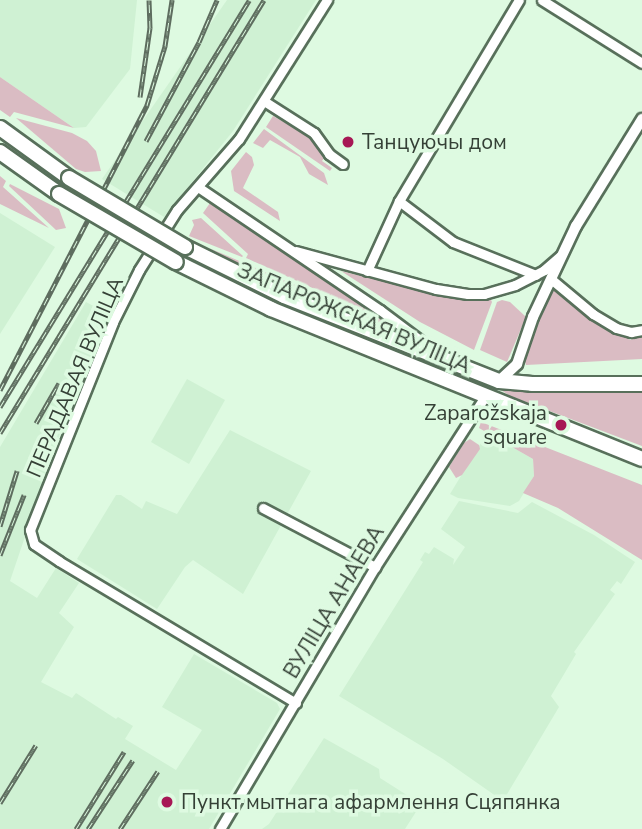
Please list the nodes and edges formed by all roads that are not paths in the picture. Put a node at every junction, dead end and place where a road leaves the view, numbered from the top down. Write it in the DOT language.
graph roads {
  1 [pos="327,0"];
  2 [pos="519,0"];
  3 [pos="542,0"];
  4 [pos="642,63"];
  5 [pos="264,101"];
  6 [pos="642,119"];
  7 [pos="0,128"];
  8 [pos="0,152"];
  9 [pos="343,164"];
  10 [pos="198,187"];
  11 [pos="399,201"];
  12 [pos="291,250"];
  13 [pos="561,255"];
  14 [pos="367,271"];
  15 [pos="536,275"];
  16 [pos="551,279"];
  17 [pos="642,330"];
  18 [pos="452,364"];
  19 [pos="517,364"];
  20 [pos="499,381"];
  21 [pos="532,384"];
  22 [pos="642,384"];
  23 [pos="485,396"];
  24 [pos="642,459"];
  25 [pos="263,508"];
  26 [pos="376,567"];
  27 [pos="296,703"];
  28 [pos="220,829"];
  1 -- 5 [label="street, ПЕРАДАВАЯ ВУЛІЦА"];
  2 -- 11 [label="street"];
  3 -- 4 [label="street"];
  5 -- 9 [label="street"];
  5 -- 10 [label="street, ПЕРАДАВАЯ ВУЛІЦА"];
  6 -- 13 [label="street"];
  7 -- 18 [label="main road, ЗАПАРОЖСКАЯ ВУЛІЦА, bridge"];
  8 -- 23 [label="main road, ЗАПАРОЖСКАЯ ВУЛІЦА, bridge"];
  10 -- 12 [label="street"];
  10 -- 27 [label="street, ПЕРАДАВАЯ ВУЛІЦА"];
  11 -- 14 [label="street"];
  11 -- 15 [label="street"];
  12 -- 14 [label="street, ЗАПАРОЖСКАЯ ВУЛІЦА"];
  12 -- 18 [label="street"];
  13 -- 15 [label="street, ЗАПАРОЖСКАЯ ВУЛІЦА"];
  13 -- 16 [label="street"];
  14 -- 15 [label="street, ЗАПАРОЖСКАЯ ВУЛІЦА"];
  16 -- 17 [label="street"];
  16 -- 19 [label="street"];
  18 -- 20 [label="main road, ЗАПАРОЖСКАЯ ВУЛІЦА"];
  19 -- 20 [label="street"];
  19 -- 21 [label="street"];
  20 -- 21 [label="main road, ЗАПАРОЖСКАЯ ВУЛІЦА"];
  21 -- 22 [label="main road, ЗАПАРОЖСКАЯ ВУЛІЦА"];
  23 -- 24 [label="main road, ЗАПАРОЖСКАЯ ВУЛІЦА"];
  23 -- 26 [label="street, ВУЛІЦА АНАЕВА"];
  25 -- 26 [label="street"];
  26 -- 27 [label="street, ВУЛІЦА АНАЕВА"];
  27 -- 28 [label="street, ВУЛІЦА АНАЕВА"];
}
